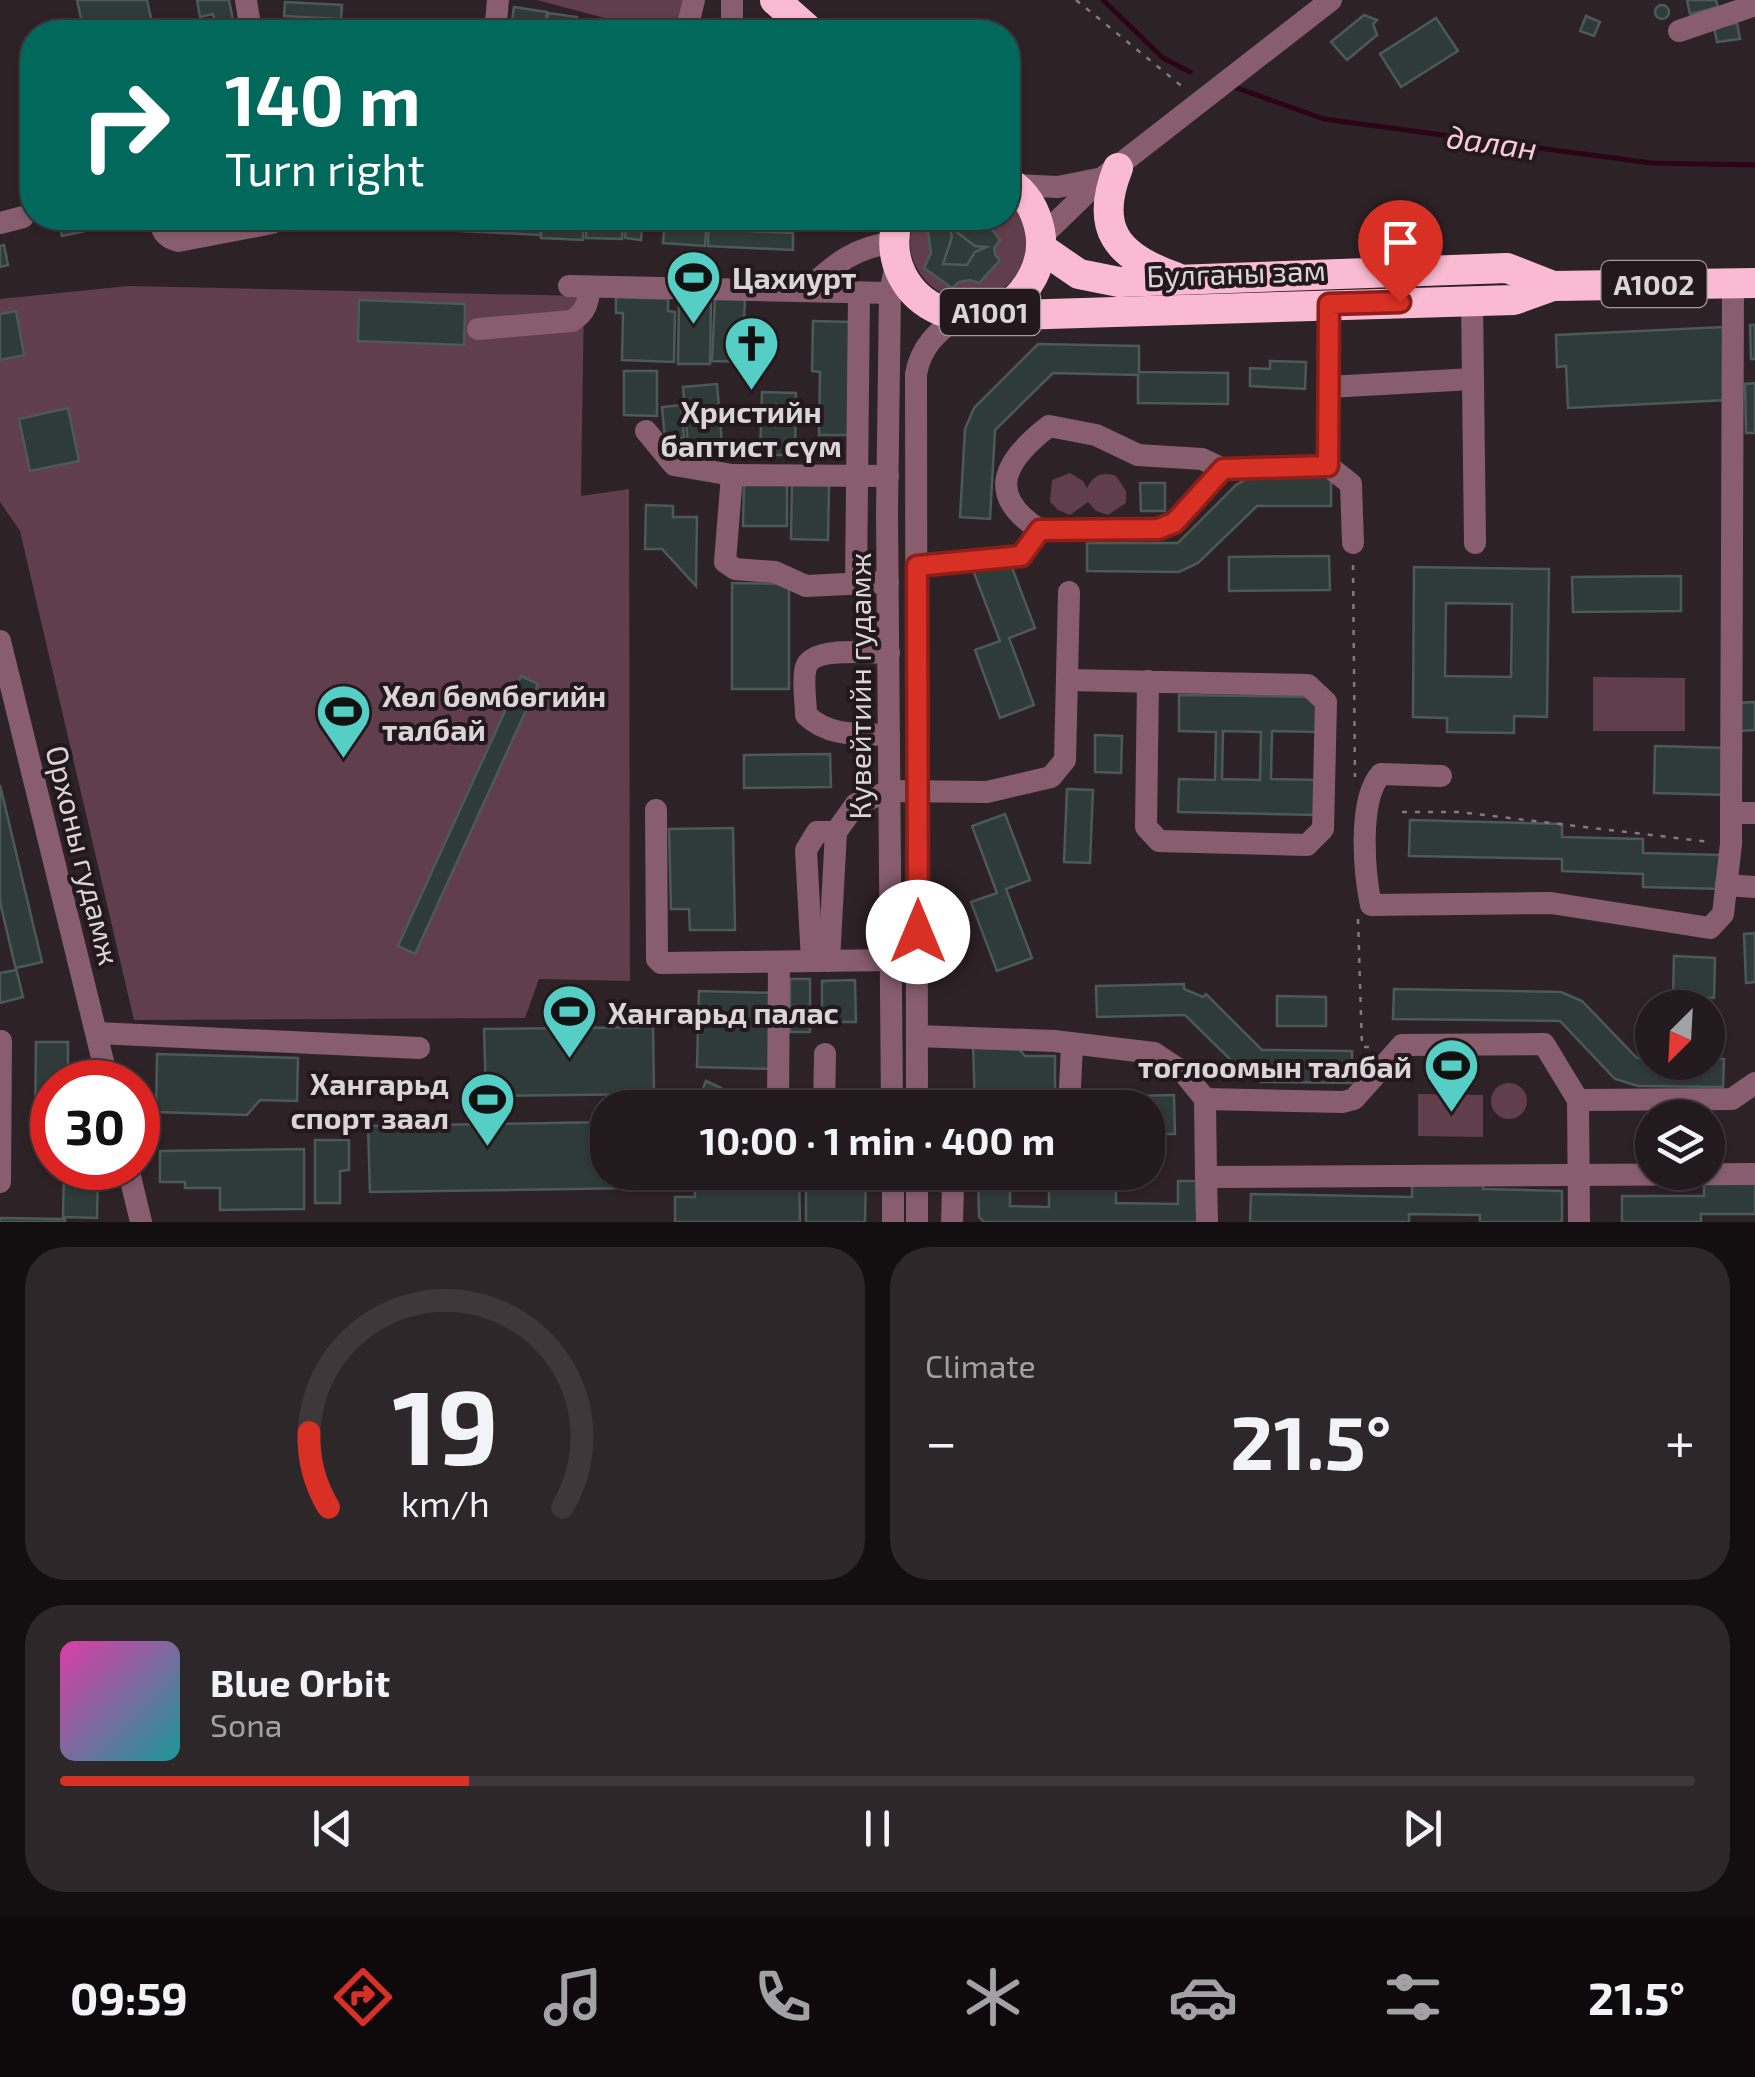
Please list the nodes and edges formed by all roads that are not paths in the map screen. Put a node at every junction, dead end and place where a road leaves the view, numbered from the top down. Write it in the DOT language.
graph roads {
  1 [pos="775,0"];
  2 [pos="1331,0"];
  3 [pos="1755,5"];
  4 [pos="798,20"];
  5 [pos="1678,31"];
  6 [pos="1109,173"];
  7 [pos="1020,184"];
  8 [pos="1020,192"];
  9 [pos="162,230"];
  10 [pos="230,230"];
  11 [pos="1041,242"];
  12 [pos="895,243"];
  13 [pos="1187,282"];
  14 [pos="1744,283"];
  15 [pos="1553,286"];
  16 [pos="808,289"];
  17 [pos="860,293"];
  18 [pos="1472,301"];
  19 [pos="1329,304"];
  20 [pos="969,316"];
  21 [pos="478,329"];
  22 [pos="1473,378"];
  23 [pos="1328,387"];
  24 [pos="646,430"];
  25 [pos="1328,466"];
  26 [pos="1223,469"];
  27 [pos="732,474"];
  28 [pos="860,476"];
  29 [pos="888,476"];
  30 [pos="1040,530"];
  31 [pos="1353,543"];
  32 [pos="1475,543"];
  33 [pos="1744,545"];
  34 [pos="917,566"];
  35 [pos="888,582"];
  36 [pos="856,584"];
  37 [pos="1068,592"];
  38 [pos="0,644"];
  39 [pos="888,653"];
  40 [pos="1066,680"];
  41 [pos="1148,681"];
  42 [pos="889,735"];
  43 [pos="1743,748"];
  44 [pos="1441,776"];
  45 [pos="918,790"];
  46 [pos="890,791"];
  47 [pos="656,810"];
  48 [pos="1743,813"];
  49 [pos="1726,884"];
  50 [pos="1755,886"];
  51 [pos="891,960"];
  52 [pos="821,961"];
  53 [pos="778,962"];
  54 [pos="97,1033"];
  55 [pos="918,1036"];
  56 [pos="1,1041"];
  57 [pos="1072,1045"];
  58 [pos="419,1048"];
  59 [pos="825,1054"];
  60 [pos="103,1060"];
  61 [pos="1755,1083"];
  62 [pos="778,1090"];
  63 [pos="824,1090"];
  64 [pos="892,1090"];
  65 [pos="917,1090"];
  66 [pos="1071,1090"];
  67 [pos="1205,1099"];
  68 [pos="1578,1100"];
  69 [pos="1578,1174"];
  70 [pos="1755,1174"];
  71 [pos="1206,1177"];
  72 [pos="0,1182"];
  73 [pos="133,1190"];
  74 [pos="893,1190"];
  75 [pos="917,1190"];
  76 [pos="953,1190"];
  77 [pos="141,1222"];
  78 [pos="893,1222"];
  79 [pos="917,1222"];
  80 [pos="952,1222"];
  81 [pos="1207,1222"];
  82 [pos="1580,1222"];
  1 -- 4 [label="highway"];
  2 -- 6 [label="street"];
  3 -- 5 [label="street"];
  6 -- 7 [label="street"];
  6 -- 11 [label="street"];
  6 -- 13 [label="highway"];
  8 -- 11 [label="highway"];
  9 -- 10 [label="street"];
  11 -- 13 [label="highway, Булганы зам / A1002"];
  11 -- 20 [label="highway, A1001"];
  12 -- 16 [label="street"];
  12 -- 17 [label="street"];
  12 -- 20 [label="highway, A1001"];
  12 -- 29 [label="street, Кувейтийн гудамж"];
  13 -- 15 [label="highway, Булганы зам / A1002"];
  14 -- 15 [label="highway, Булганы зам / A1002"];
  14 -- 33 [label="street"];
  15 -- 18 [label="highway, Булганы зам / A1002"];
  16 -- 17 [label="street"];
  16 -- 21 [label="street"];
  17 -- 28 [label="street"];
  18 -- 19 [label="highway, Булганы зам / A1002"];
  18 -- 22 [label="street"];
  19 -- 20 [label="highway, Булганы зам / A1002"];
  19 -- 23 [label="street"];
  20 -- 34 [label="street, Кувейтийн гудамж"];
  22 -- 23 [label="street"];
  22 -- 32 [label="street"];
  23 -- 25 [label="street"];
  24 -- 27 [label="street"];
  25 -- 26 [label="street"];
  25 -- 31 [label="street"];
  26 -- 30 [label="street"];
  26 -- 30 [label="street"];
  27 -- 28 [label="street"];
  27 -- 36 [label="street"];
  28 -- 29 [label="street"];
  28 -- 36 [label="street"];
  29 -- 35 [label="street, Кувейтийн гудамж"];
  30 -- 34 [label="street"];
  33 -- 43 [label="street"];
  34 -- 45 [label="street, Кувейтийн гудамж"];
  35 -- 36 [label="street"];
  35 -- 39 [label="street, Кувейтийн гудамж"];
  37 -- 40 [label="street"];
  38 -- 54 [label="street, Орхоны гудамж"];
  39 -- 42 [label="street, Кувейтийн гудамж"];
  39 -- 42 [label="street"];
  40 -- 41 [label="street"];
  40 -- 45 [label="street"];
  41 -- 41 [label="street"];
  42 -- 46 [label="street, Кувейтийн гудамж"];
  43 -- 48 [label="street"];
  44 -- 49 [label="street"];
  45 -- 46 [label="street"];
  45 -- 55 [label="street, Кувейтийн гудамж"];
  46 -- 51 [label="street, Кувейтийн гудамж"];
  46 -- 52 [label="street"];
  47 -- 53 [label="street"];
  48 -- 49 [label="street"];
  49 -- 50 [label="street"];
  51 -- 52 [label="street"];
  51 -- 64 [label="street, Кувейтийн гудамж"];
  52 -- 53 [label="street"];
  53 -- 62 [label="street"];
  54 -- 58 [label="street"];
  54 -- 60 [label="street, Орхоны гудамж"];
  55 -- 57 [label="street"];
  55 -- 65 [label="street, Кувейтийн гудамж"];
  56 -- 72 [label="street"];
  57 -- 66 [label="street"];
  57 -- 67 [label="street"];
  59 -- 63 [label="street"];
  61 -- 68 [label="street"];
  67 -- 68 [label="street"];
  67 -- 71 [label="street"];
  68 -- 69 [label="street"];
  69 -- 70 [label="street"];
  69 -- 71 [label="street"];
  69 -- 82 [label="street"];
  71 -- 81 [label="street"];
  73 -- 77 [label="street"];
  74 -- 78 [label="street"];
  75 -- 79 [label="street"];
  76 -- 80 [label="street"];
}
